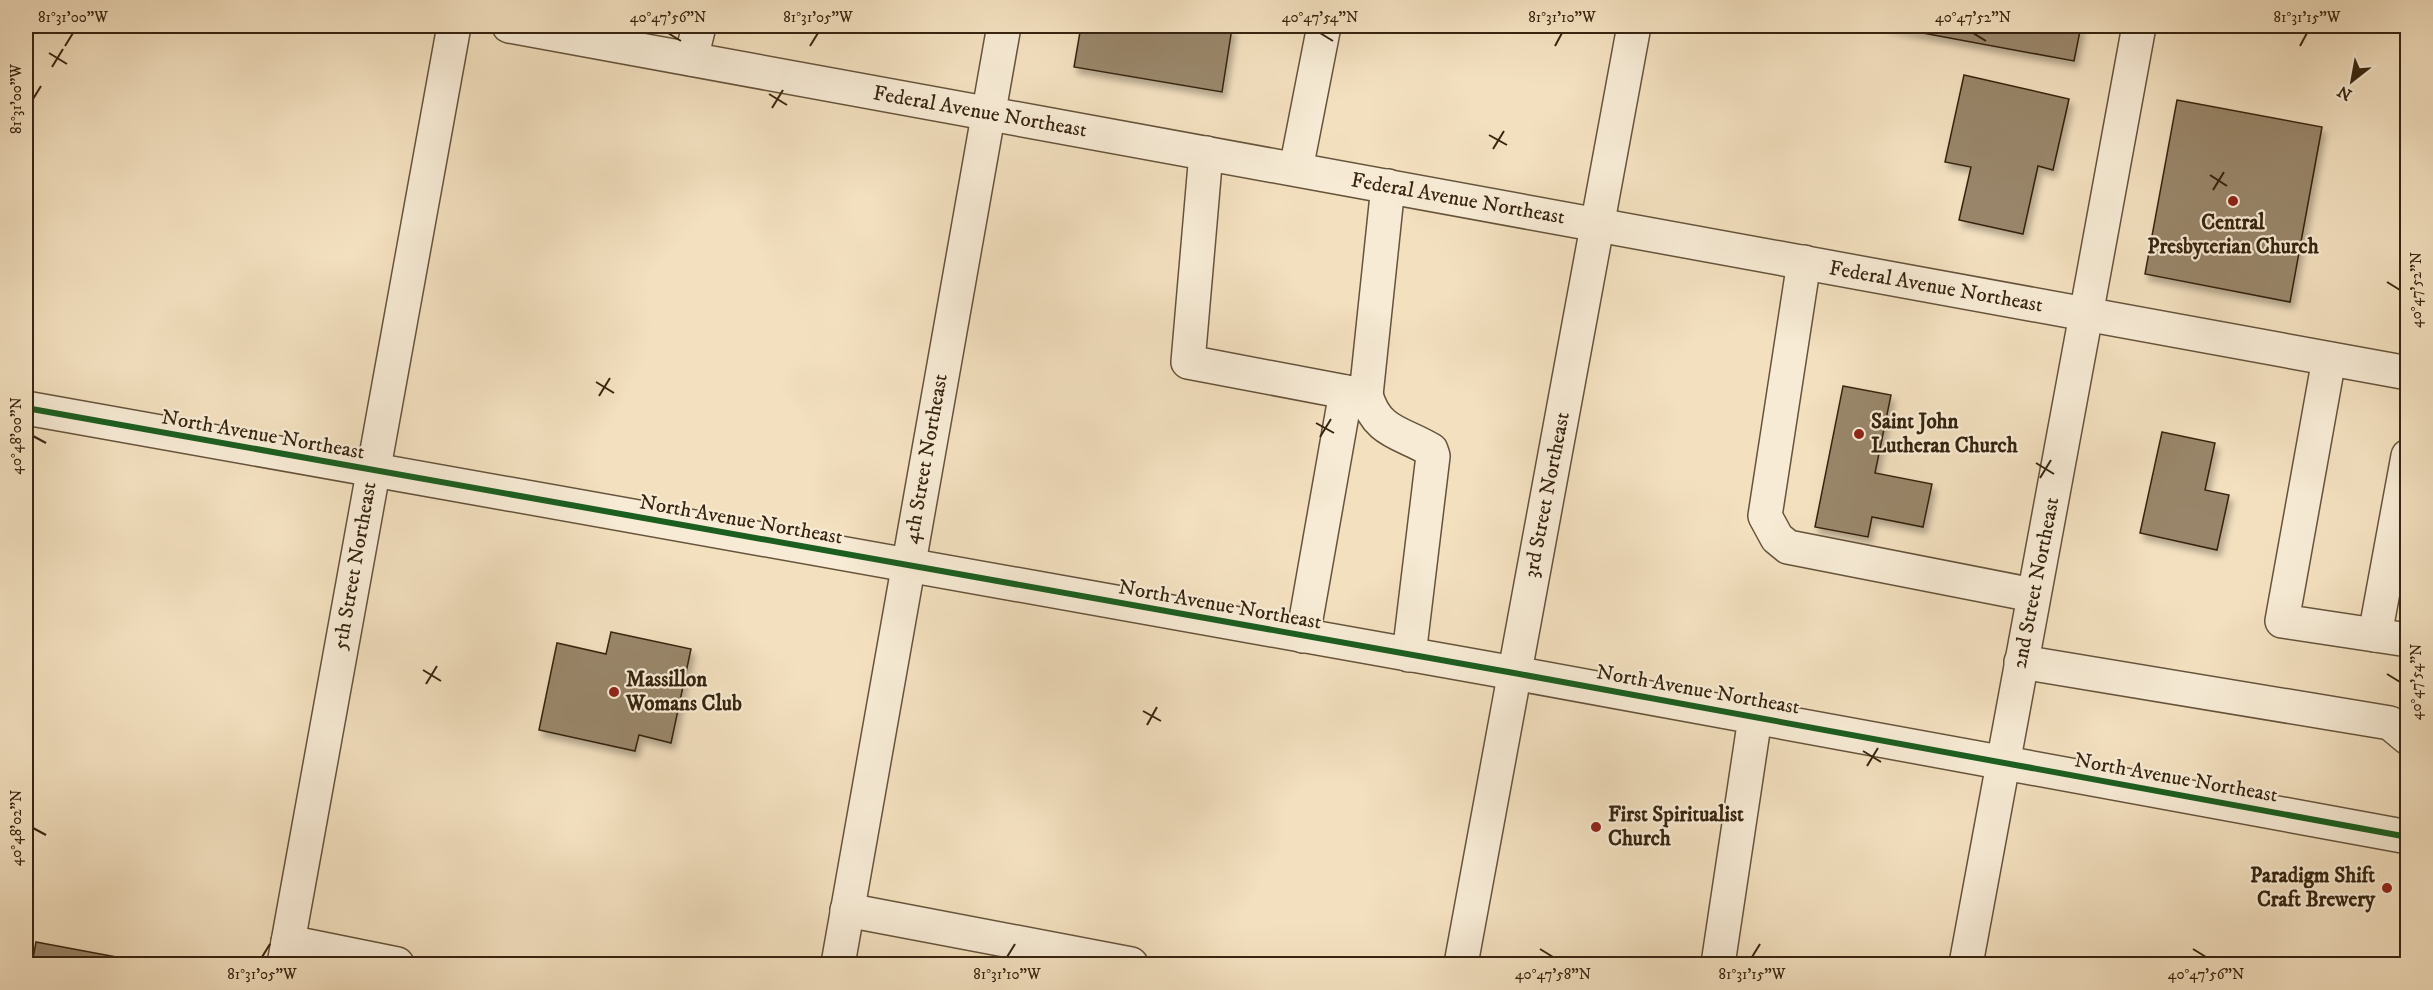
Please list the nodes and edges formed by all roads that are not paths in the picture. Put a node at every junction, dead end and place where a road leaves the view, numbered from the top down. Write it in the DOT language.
graph roads {
  1 [pos="454,26"];
  2 [pos="509,26"];
  3 [pos="699,26"];
  4 [pos="1004,26"];
  5 [pos="1324,26"];
  6 [pos="1634,26"];
  7 [pos="2139,26"];
  8 [pos="691,59"];
  9 [pos="988,113"];
  10 [pos="1206,153"];
  11 [pos="1296,169"];
  12 [pos="1388,186"];
  13 [pos="1598,224"];
  14 [pos="1804,262"];
  15 [pos="2087,314"];
  16 [pos="2329,358"];
  17 [pos="2408,373"];
  18 [pos="1356,393"];
  19 [pos="26,408"];
  20 [pos="2408,456"];
  21 [pos="372,471"];
  22 [pos="908,567"];
  23 [pos="2033,595"];
  24 [pos="2375,635"];
  25 [pos="1303,636"];
  26 [pos="2408,640"];
  27 [pos="1409,655"];
  28 [pos="2020,662"];
  29 [pos="1514,673"];
  30 [pos="1755,718"];
  31 [pos="2408,738"];
  32 [pos="2001,762"];
  33 [pos="2406,827"];
  34 [pos="848,910"];
  35 [pos="286,953"];
  36 [pos="397,964"];
  37 [pos="838,964"];
  38 [pos="1131,964"];
  39 [pos="1461,964"];
  40 [pos="1718,964"];
  41 [pos="1966,964"];
  1 -- 21 [label="street, 5th Street Northeast"];
  2 -- 8 [label="street, Federal Avenue Northeast"];
  3 -- 8 [label="street"];
  4 -- 9 [label="street, 4th Street Northeast"];
  5 -- 11 [label="street"];
  6 -- 13 [label="street, 3rd Street Northeast"];
  7 -- 15 [label="street, 2nd Street Northeast"];
  8 -- 9 [label="street, Federal Avenue Northeast"];
  9 -- 10 [label="street, Federal Avenue Northeast"];
  9 -- 22 [label="street, 4th Street Northeast"];
  10 -- 11 [label="street, Federal Avenue Northeast"];
  10 -- 18 [label="street"];
  11 -- 12 [label="street, Federal Avenue Northeast"];
  12 -- 13 [label="street, Federal Avenue Northeast"];
  12 -- 18 [label="street"];
  13 -- 14 [label="street, Federal Avenue Northeast"];
  13 -- 29 [label="street, 3rd Street Northeast"];
  14 -- 15 [label="street, Federal Avenue Northeast"];
  14 -- 23 [label="street"];
  15 -- 16 [label="street, Federal Avenue Northeast"];
  15 -- 23 [label="street, 2nd Street Northeast"];
  16 -- 17 [label="street, Federal Avenue Northeast"];
  16 -- 24 [label="street"];
  18 -- 25 [label="street"];
  18 -- 27 [label="street"];
  19 -- 21 [label="street, North Avenue Northeast"];
  20 -- 24 [label="street"];
  21 -- 22 [label="street, North Avenue Northeast"];
  21 -- 35 [label="street, 5th Street Northeast"];
  22 -- 25 [label="street, North Avenue Northeast"];
  22 -- 34 [label="street, 4th Street Northeast"];
  23 -- 28 [label="street, 2nd Street Northeast"];
  24 -- 26 [label="street"];
  25 -- 27 [label="street, North Avenue Northeast"];
  27 -- 29 [label="street, North Avenue Northeast"];
  28 -- 31 [label="street"];
  28 -- 32 [label="street, 2nd Street Northeast"];
  29 -- 30 [label="street, North Avenue Northeast"];
  29 -- 39 [label="street, 3rd Street Northeast"];
  30 -- 32 [label="street, North Avenue Northeast"];
  30 -- 40 [label="street"];
  32 -- 33 [label="street, North Avenue Northeast"];
  32 -- 41 [label="street, 2nd Street Northeast"];
  34 -- 37 [label="street, 4th Street Northeast"];
  34 -- 38 [label="street"];
  35 -- 36 [label="street"];
}
